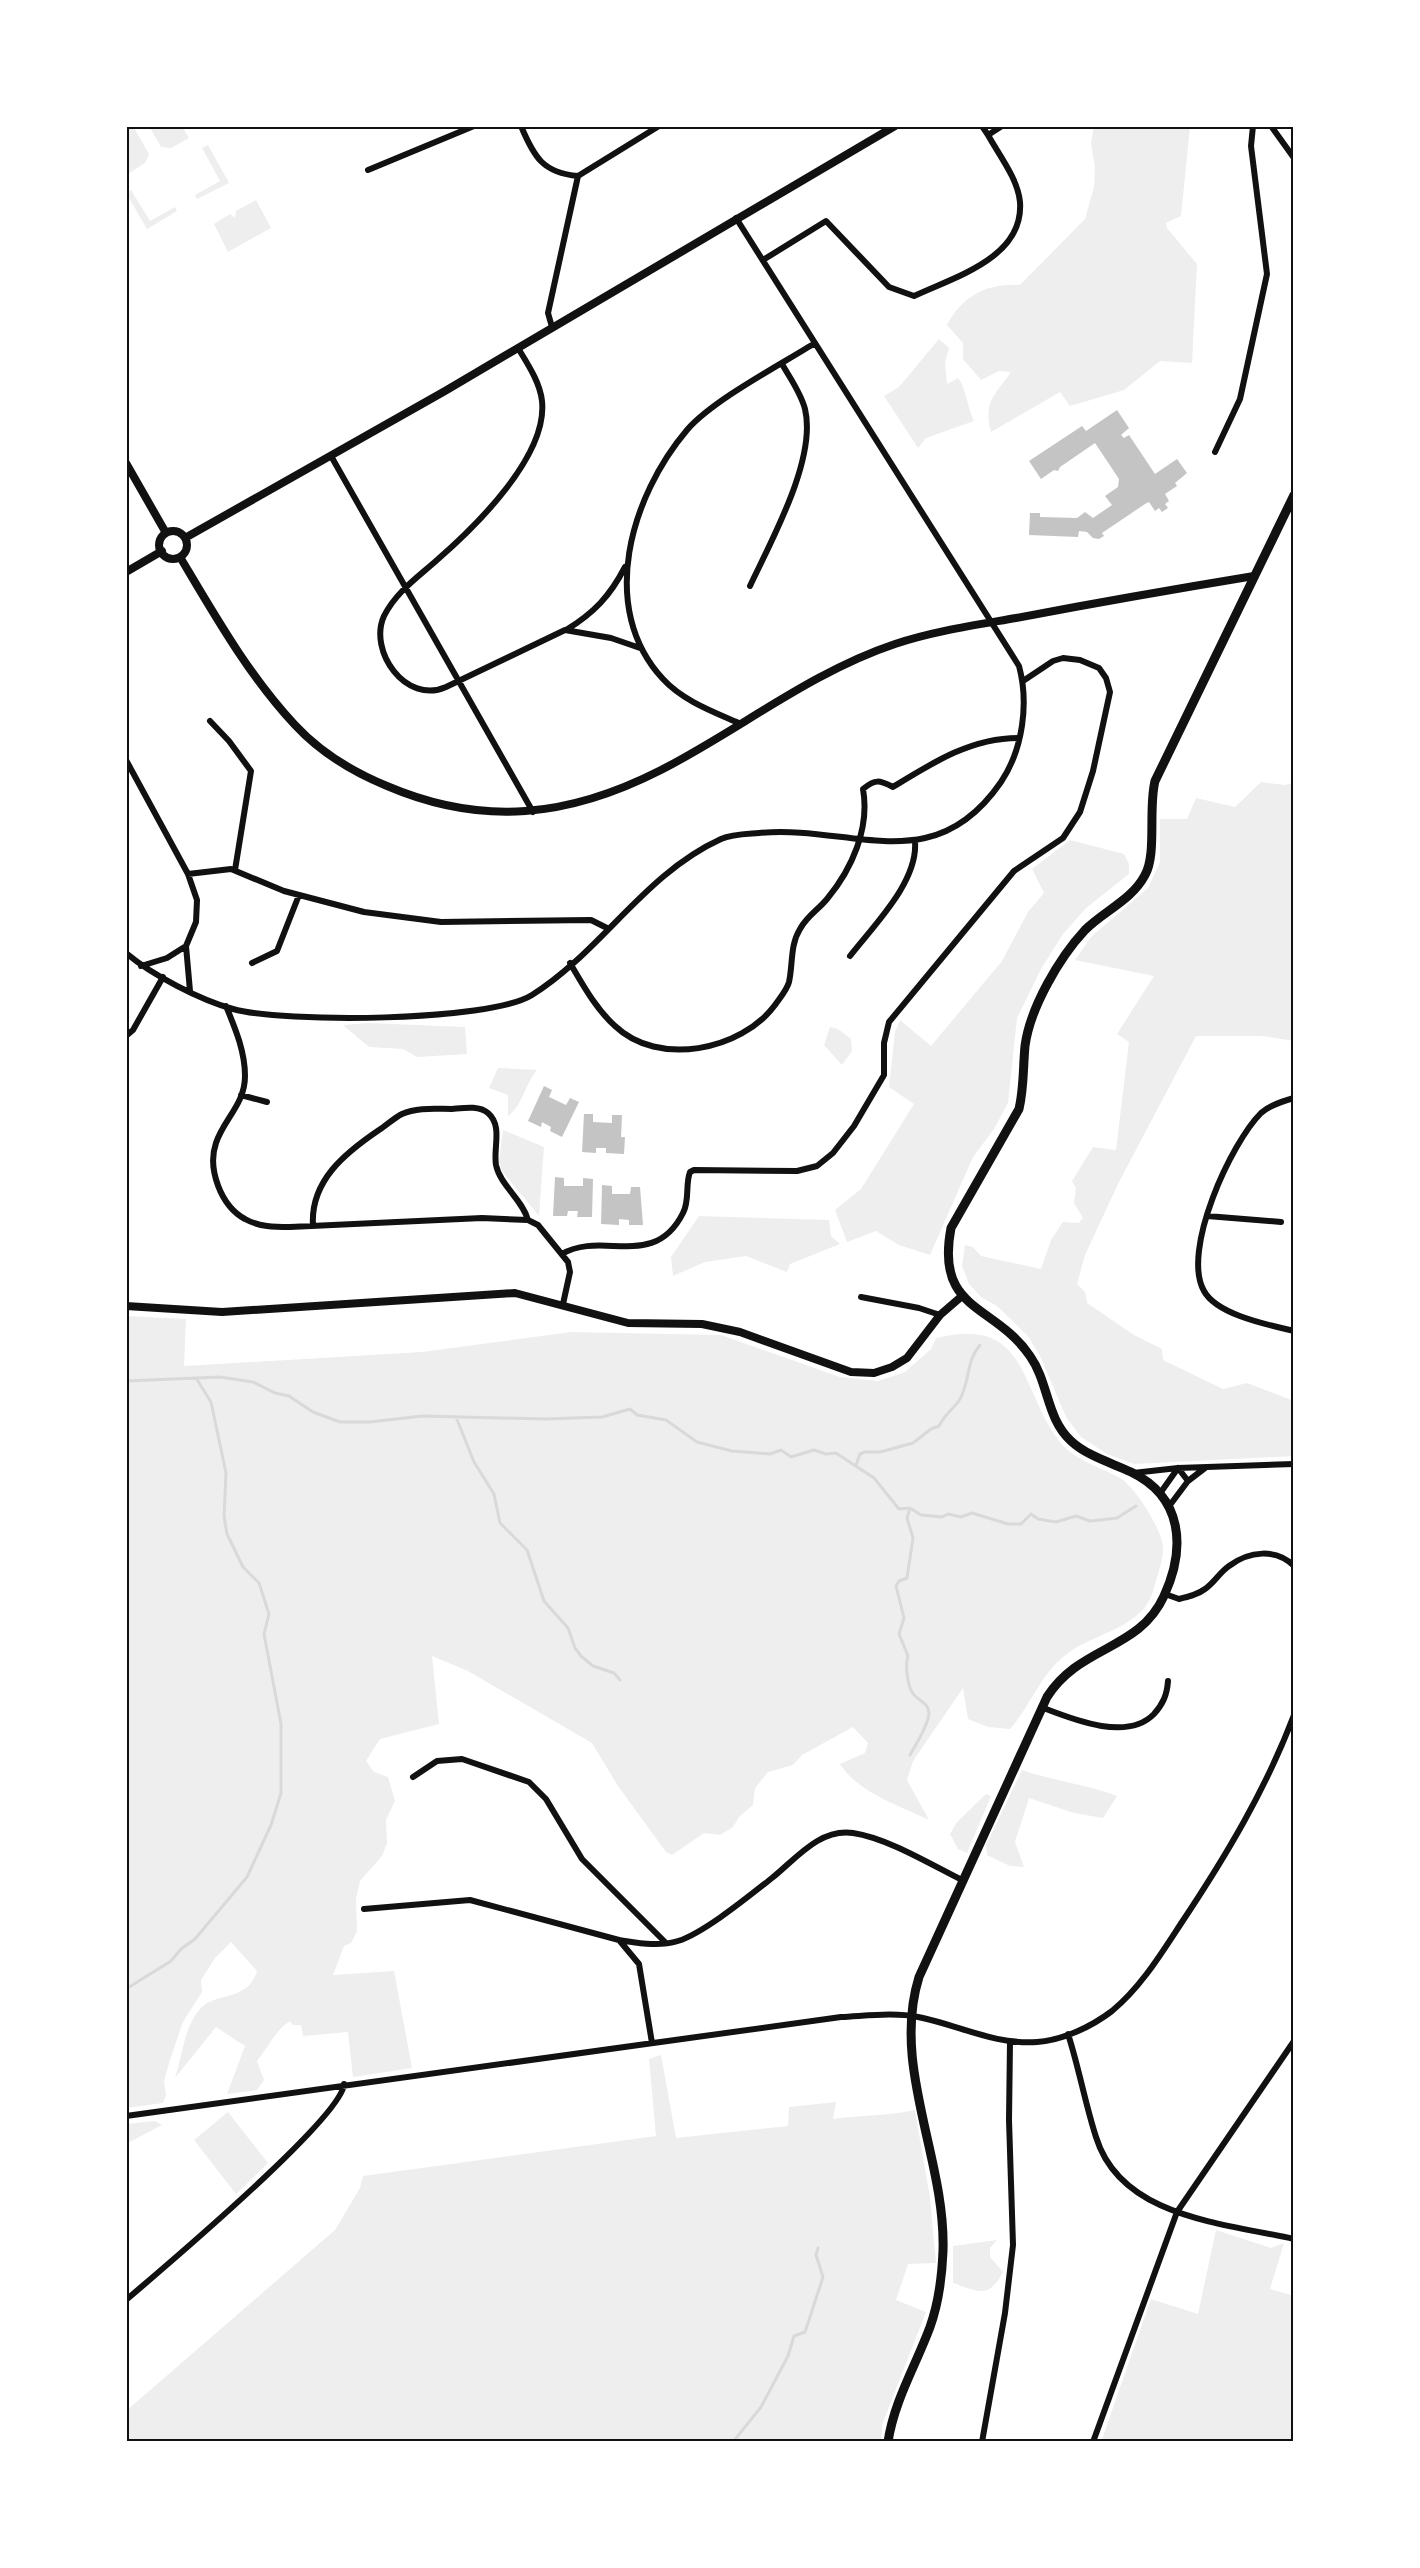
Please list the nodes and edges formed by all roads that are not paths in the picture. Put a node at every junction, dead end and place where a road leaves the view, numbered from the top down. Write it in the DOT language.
graph roads {
  1 [pos="474,126"];
  2 [pos="521,126"];
  3 [pos="659,126"];
  4 [pos="895,126"];
  5 [pos="982,126"];
  6 [pos="1002,126"];
  7 [pos="1253,126"];
  8 [pos="1271,126"];
  9 [pos="988,135"];
  10 [pos="1294,158"];
  11 [pos="368,170"];
  12 [pos="578,176"];
  13 [pos="736,218"];
  14 [pos="763,260"];
  15 [pos="552,327"];
  16 [pos="815,343"];
  17 [pos="518,348"];
  18 [pos="782,364"];
  19 [pos="1215,452"];
  20 [pos="331,456"];
  21 [pos="126,463"];
  22 [pos="1294,495"];
  23 [pos="166,533"];
  24 [pos="185,538"];
  25 [pos="162,551"];
  26 [pos="180,557"];
  27 [pos="627,564"];
  28 [pos="126,572"];
  29 [pos="1254,576"];
  30 [pos="750,586"];
  31 [pos="406,587"];
  32 [pos="992,622"];
  33 [pos="565,630"];
  34 [pos="640,648"];
  35 [pos="459,681"];
  36 [pos="1023,681"];
  37 [pos="210,721"];
  38 [pos="741,724"];
  39 [pos="1018,738"];
  40 [pos="126,760"];
  41 [pos="533,812"];
  42 [pos="859,839"];
  43 [pos="915,842"];
  44 [pos="235,870"];
  45 [pos="189,874"];
  46 [pos="299,895"];
  47 [pos="607,928"];
  48 [pos="186,946"];
  49 [pos="126,953"];
  50 [pos="850,956"];
  51 [pos="252,963"];
  52 [pos="570,963"];
  53 [pos="141,966"];
  54 [pos="163,976"];
  55 [pos="190,991"];
  56 [pos="226,1006"];
  57 [pos="126,1036"];
  58 [pos="241,1095"];
  59 [pos="1294,1098"];
  60 [pos="267,1102"];
  61 [pos="1207,1216"];
  62 [pos="528,1220"];
  63 [pos="1281,1222"];
  64 [pos="313,1226"];
  65 [pos="562,1254"];
  66 [pos="962,1296"];
  67 [pos="861,1297"];
  68 [pos="563,1304"];
  69 [pos="126,1306"];
  70 [pos="940,1316"];
  71 [pos="1294,1331"];
  72 [pos="1294,1464"];
  73 [pos="1206,1467"];
  74 [pos="1178,1468"];
  75 [pos="1133,1473"];
  76 [pos="1188,1481"];
  77 [pos="1161,1492"];
  78 [pos="1170,1505"];
  79 [pos="1294,1566"];
  80 [pos="1165,1593"];
  81 [pos="1168,1681"];
  82 [pos="1041,1707"];
  83 [pos="1294,1715"];
  84 [pos="413,1778"];
  85 [pos="962,1880"];
  86 [pos="364,1909"];
  87 [pos="619,1940"];
  88 [pos="666,1943"];
  89 [pos="909,2015"];
  90 [pos="1068,2034"];
  91 [pos="1294,2041"];
  92 [pos="1010,2042"];
  93 [pos="652,2043"];
  94 [pos="344,2084"];
  95 [pos="126,2116"];
  96 [pos="1177,2212"];
  97 [pos="1294,2239"];
  98 [pos="126,2300"];
  99 [pos="888,2442"];
  100 [pos="982,2442"];
  101 [pos="1093,2442"];
  1 -- 11 [label="street"];
  2 -- 12 [label="street"];
  3 -- 12 [label="street"];
  4 -- 13 [label="street"];
  5 -- 9 [label="street"];
  6 -- 9 [label="street"];
  7 -- 19 [label="street"];
  8 -- 10 [label="street"];
  9 -- 14 [label="street"];
  12 -- 15 [label="street"];
  13 -- 14 [label="street"];
  13 -- 15 [label="street"];
  14 -- 16 [label="street"];
  15 -- 17 [label="street"];
  16 -- 18 [label="street"];
  16 -- 32 [label="street"];
  17 -- 20 [label="street"];
  17 -- 31 [label="street"];
  18 -- 27 [label="street"];
  18 -- 30 [label="street"];
  20 -- 24 [label="street"];
  20 -- 31 [label="street"];
  21 -- 23 [label="street"];
  22 -- 29 [label="main road"];
  23 -- 24 [label="street"];
  23 -- 25 [label="street"];
  24 -- 26 [label="street"];
  25 -- 26 [label="street"];
  25 -- 28 [label="street"];
  26 -- 41 [label="street"];
  27 -- 33 [label="street"];
  27 -- 34 [label="street"];
  29 -- 32 [label="street"];
  29 -- 66 [label="main road"];
  31 -- 35 [label="street"];
  31 -- 35 [label="street"];
  32 -- 36 [label="street"];
  32 -- 38 [label="street"];
  33 -- 34 [label="street"];
  33 -- 35 [label="street"];
  34 -- 38 [label="street"];
  35 -- 41 [label="street"];
  36 -- 39 [label="street"];
  36 -- 65 [label="street"];
  37 -- 44 [label="street"];
  38 -- 41 [label="street"];
  39 -- 42 [label="street"];
  39 -- 43 [label="street"];
  40 -- 45 [label="street"];
  42 -- 43 [label="street"];
  42 -- 47 [label="street"];
  42 -- 52 [label="street"];
  43 -- 50 [label="street"];
  44 -- 45 [label="street"];
  44 -- 46 [label="street"];
  45 -- 48 [label="street"];
  46 -- 47 [label="street"];
  46 -- 51 [label="street"];
  47 -- 52 [label="street"];
  48 -- 53 [label="street"];
  48 -- 55 [label="street"];
  49 -- 53 [label="street"];
  52 -- 56 [label="street"];
  53 -- 54 [label="street"];
  54 -- 55 [label="street"];
  54 -- 57 [label="street"];
  55 -- 56 [label="street"];
  56 -- 58 [label="street"];
  58 -- 60 [label="street"];
  58 -- 64 [label="street"];
  59 -- 61 [label="street"];
  61 -- 63 [label="street"];
  61 -- 71 [label="street"];
  62 -- 64 [label="street"];
  62 -- 64 [label="street"];
  62 -- 65 [label="street"];
  65 -- 68 [label="street"];
  66 -- 70 [label="street"];
  66 -- 75 [label="main road"];
  67 -- 70 [label="street"];
  68 -- 69 [label="street"];
  68 -- 70 [label="street"];
  72 -- 73 [label="street"];
  73 -- 74 [label="street"];
  73 -- 76 [label="street"];
  74 -- 75 [label="street"];
  74 -- 76 [label="street"];
  74 -- 77 [label="street"];
  75 -- 77 [label="main road"];
  76 -- 78 [label="street"];
  77 -- 78 [label="main road"];
  78 -- 80 [label="main road"];
  79 -- 80 [label="street"];
  80 -- 82 [label="main road"];
  81 -- 82 [label="street"];
  82 -- 85 [label="main road"];
  83 -- 90 [label="street"];
  84 -- 88 [label="street"];
  85 -- 88 [label="street"];
  85 -- 89 [label="main road"];
  86 -- 87 [label="street"];
  87 -- 88 [label="street"];
  87 -- 93 [label="street"];
  89 -- 92 [label="street"];
  89 -- 93 [label="street"];
  89 -- 99 [label="main road"];
  90 -- 92 [label="street"];
  90 -- 96 [label="street"];
  91 -- 96 [label="street"];
  92 -- 100 [label="street"];
  93 -- 94 [label="street"];
  94 -- 95 [label="street"];
  94 -- 98 [label="street"];
  96 -- 97 [label="street"];
  96 -- 101 [label="street"];
}
